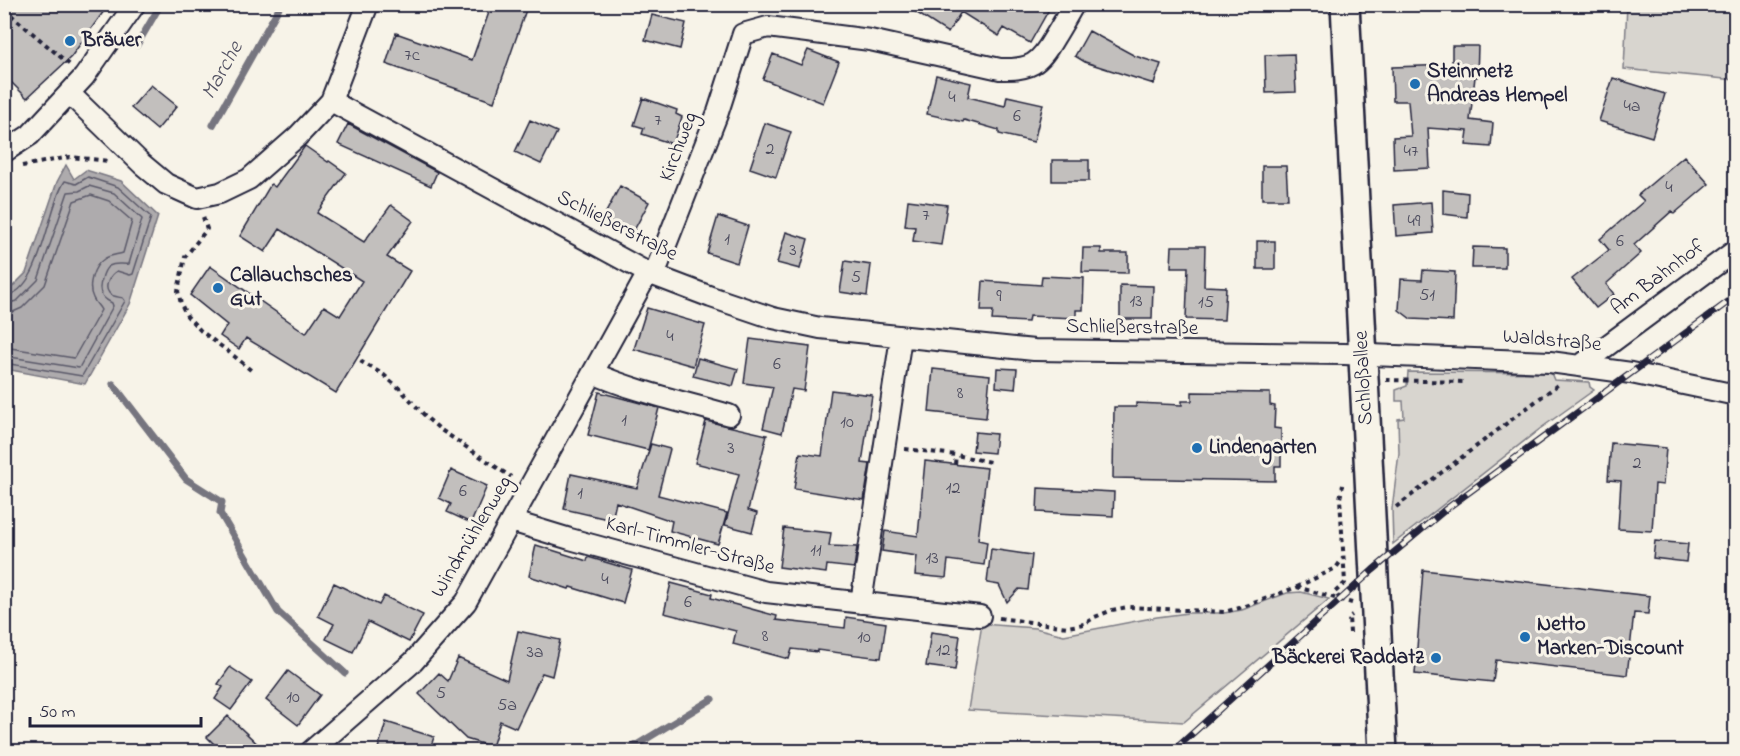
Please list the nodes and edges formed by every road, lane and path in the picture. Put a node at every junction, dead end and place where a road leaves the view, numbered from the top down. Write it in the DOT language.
graph roads {
  1 [pos="135,4"];
  2 [pos="368,4"];
  3 [pos="1074,4"];
  4 [pos="1345,4"];
  5 [pos="4,9"];
  6 [pos="84,77"];
  7 [pos="69,93"];
  8 [pos="331,101"];
  9 [pos="4,152"];
  10 [pos="142,164"];
  11 [pos="20,166"];
  12 [pos="197,198"];
  13 [pos="1736,250"];
  14 [pos="651,274"];
  15 [pos="901,337"];
  16 [pos="1363,354"];
  17 [pos="360,361"];
  18 [pos="1581,365"];
  19 [pos="253,372"];
  20 [pos="593,373"];
  21 [pos="1736,395"];
  22 [pos="729,415"];
  23 [pos="885,447"];
  24 [pos="956,455"];
  25 [pos="990,462"];
  26 [pos="955,464"];
  27 [pos="530,489"];
  28 [pos="1341,498"];
  29 [pos="511,521"];
  30 [pos="1371,522"];
  31 [pos="1344,558"];
  32 [pos="1297,587"];
  33 [pos="1341,600"];
  34 [pos="861,603"];
  35 [pos="1376,610"];
  36 [pos="980,616"];
  37 [pos="310,752"];
  38 [pos="1383,752"];
  1 -- 6 [label="street"];
  2 -- 8 [label="street"];
  3 -- 14 [label="street, Kirchweg"];
  4 -- 16 [label="main road, Schloßallee"];
  5 -- 6 [label="path"];
  6 -- 7 [label="street"];
  7 -- 9 [label="street"];
  7 -- 10 [label="street"];
  8 -- 12 [label="street"];
  8 -- 14 [label="street, Schließerstraße"];
  10 -- 11 [label="path"];
  10 -- 12 [label="street"];
  12 -- 19 [label="path"];
  13 -- 18 [label="street, Am Bahnhof"];
  14 -- 15 [label="street, Schließerstraße"];
  14 -- 20 [label="street, Windmühlenweg"];
  15 -- 16 [label="street, Schließerstraße"];
  15 -- 23 [label="street"];
  16 -- 18 [label="street, Waldstraße"];
  16 -- 30 [label="main road, Schloßallee"];
  17 -- 27 [label="path"];
  18 -- 21 [label="street, Waldstraße"];
  18 -- 30 [label="path"];
  20 -- 22 [label="street"];
  20 -- 27 [label="street, Windmühlenweg"];
  23 -- 24 [label="path"];
  23 -- 34 [label="street"];
  24 -- 25 [label="path"];
  24 -- 26 [label="path"];
  27 -- 29 [label="street, Windmühlenweg"];
  28 -- 31 [label="path"];
  29 -- 34 [label="street, Karl-Timmler-Straße"];
  29 -- 37 [label="street, Windmühlenweg"];
  30 -- 35 [label="main road, Schloßallee"];
  31 -- 32 [label="path"];
  31 -- 33 [label="path"];
  32 -- 33 [label="path"];
  32 -- 36 [label="path"];
  33 -- 35 [label="path"];
  34 -- 36 [label="street, Karl-Timmler-Straße"];
  35 -- 38 [label="main road, Schloßallee"];
}
